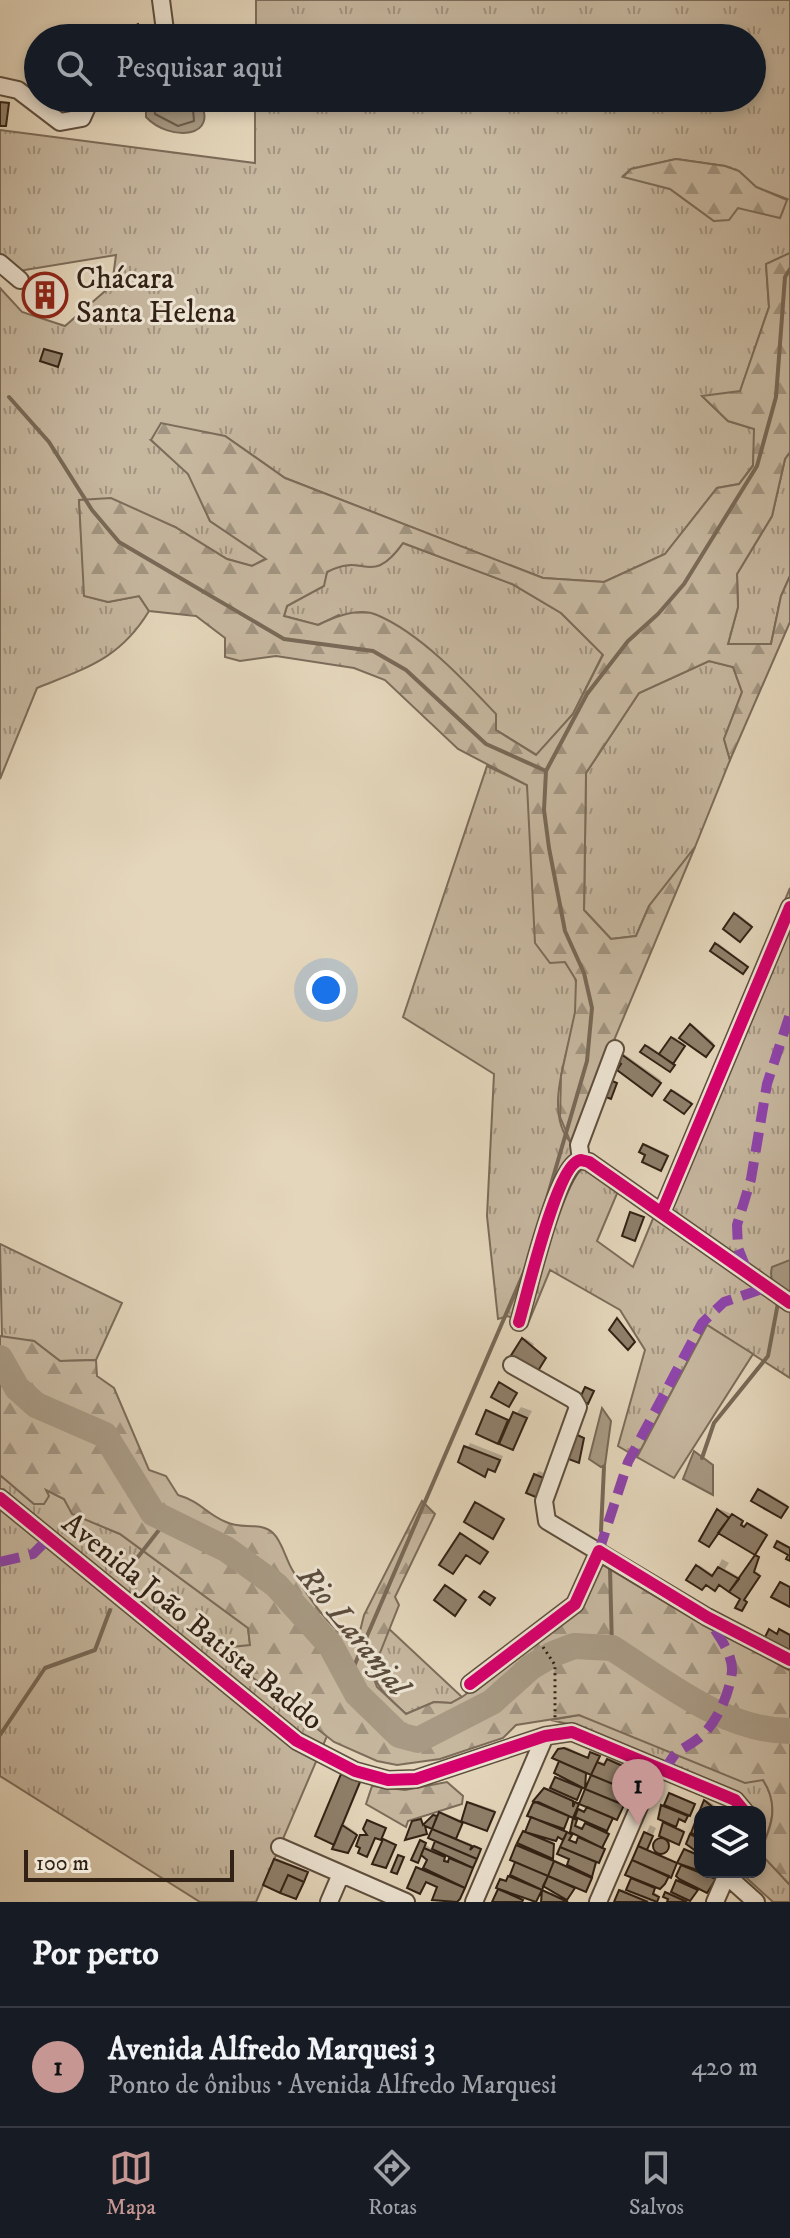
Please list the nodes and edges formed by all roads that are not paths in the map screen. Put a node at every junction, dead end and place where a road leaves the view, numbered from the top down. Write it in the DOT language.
graph roads {
  1 [pos="161,0"];
  2 [pos="164,24"];
  3 [pos="0,86"];
  4 [pos="24,95"];
  5 [pos="47,112"];
  6 [pos="85,112"];
  7 [pos="0,263"];
  8 [pos="20,280"];
  9 [pos="790,907"];
  10 [pos="615,1049"];
  11 [pos="581,1160"];
  12 [pos="662,1212"];
  13 [pos="790,1303"];
  14 [pos="519,1322"];
  15 [pos="512,1365"];
  16 [pos="0,1498"];
  17 [pos="599,1551"];
  18 [pos="790,1660"];
  19 [pos="470,1684"];
  20 [pos="551,1735"];
  21 [pos="500,1753"];
  22 [pos="656,1767"];
  23 [pos="524,1784"];
  24 [pos="740,1806"];
  25 [pos="280,1847"];
  26 [pos="341,1874"];
  27 [pos="725,1878"];
  28 [pos="731,1878"];
  29 [pos="329,1902"];
  30 [pos="406,1902"];
  31 [pos="474,1902"];
  32 [pos="598,1902"];
  33 [pos="715,1902"];
  34 [pos="756,1902"];
  1 -- 2 [label="street"];
  3 -- 4 [label="street"];
  5 -- 6 [label="street"];
  7 -- 8 [label="street"];
  9 -- 12 [label="street"];
  10 -- 11 [label="street"];
  11 -- 12 [label="street"];
  11 -- 14 [label="street"];
  12 -- 13 [label="street"];
  15 -- 17 [label="street"];
  16 -- 21 [label="street, Avenida João Batista Baddo"];
  17 -- 18 [label="street"];
  17 -- 19 [label="street"];
  20 -- 21 [label="street, Avenida João Batista Baddo"];
  20 -- 22 [label="street"];
  20 -- 23 [label="street"];
  21 -- 23 [label="street"];
  22 -- 24 [label="street"];
  22 -- 32 [label="street"];
  23 -- 31 [label="street"];
  25 -- 26 [label="street"];
  26 -- 29 [label="street"];
  26 -- 30 [label="street"];
  27 -- 33 [label="street"];
  28 -- 34 [label="street"];
}
